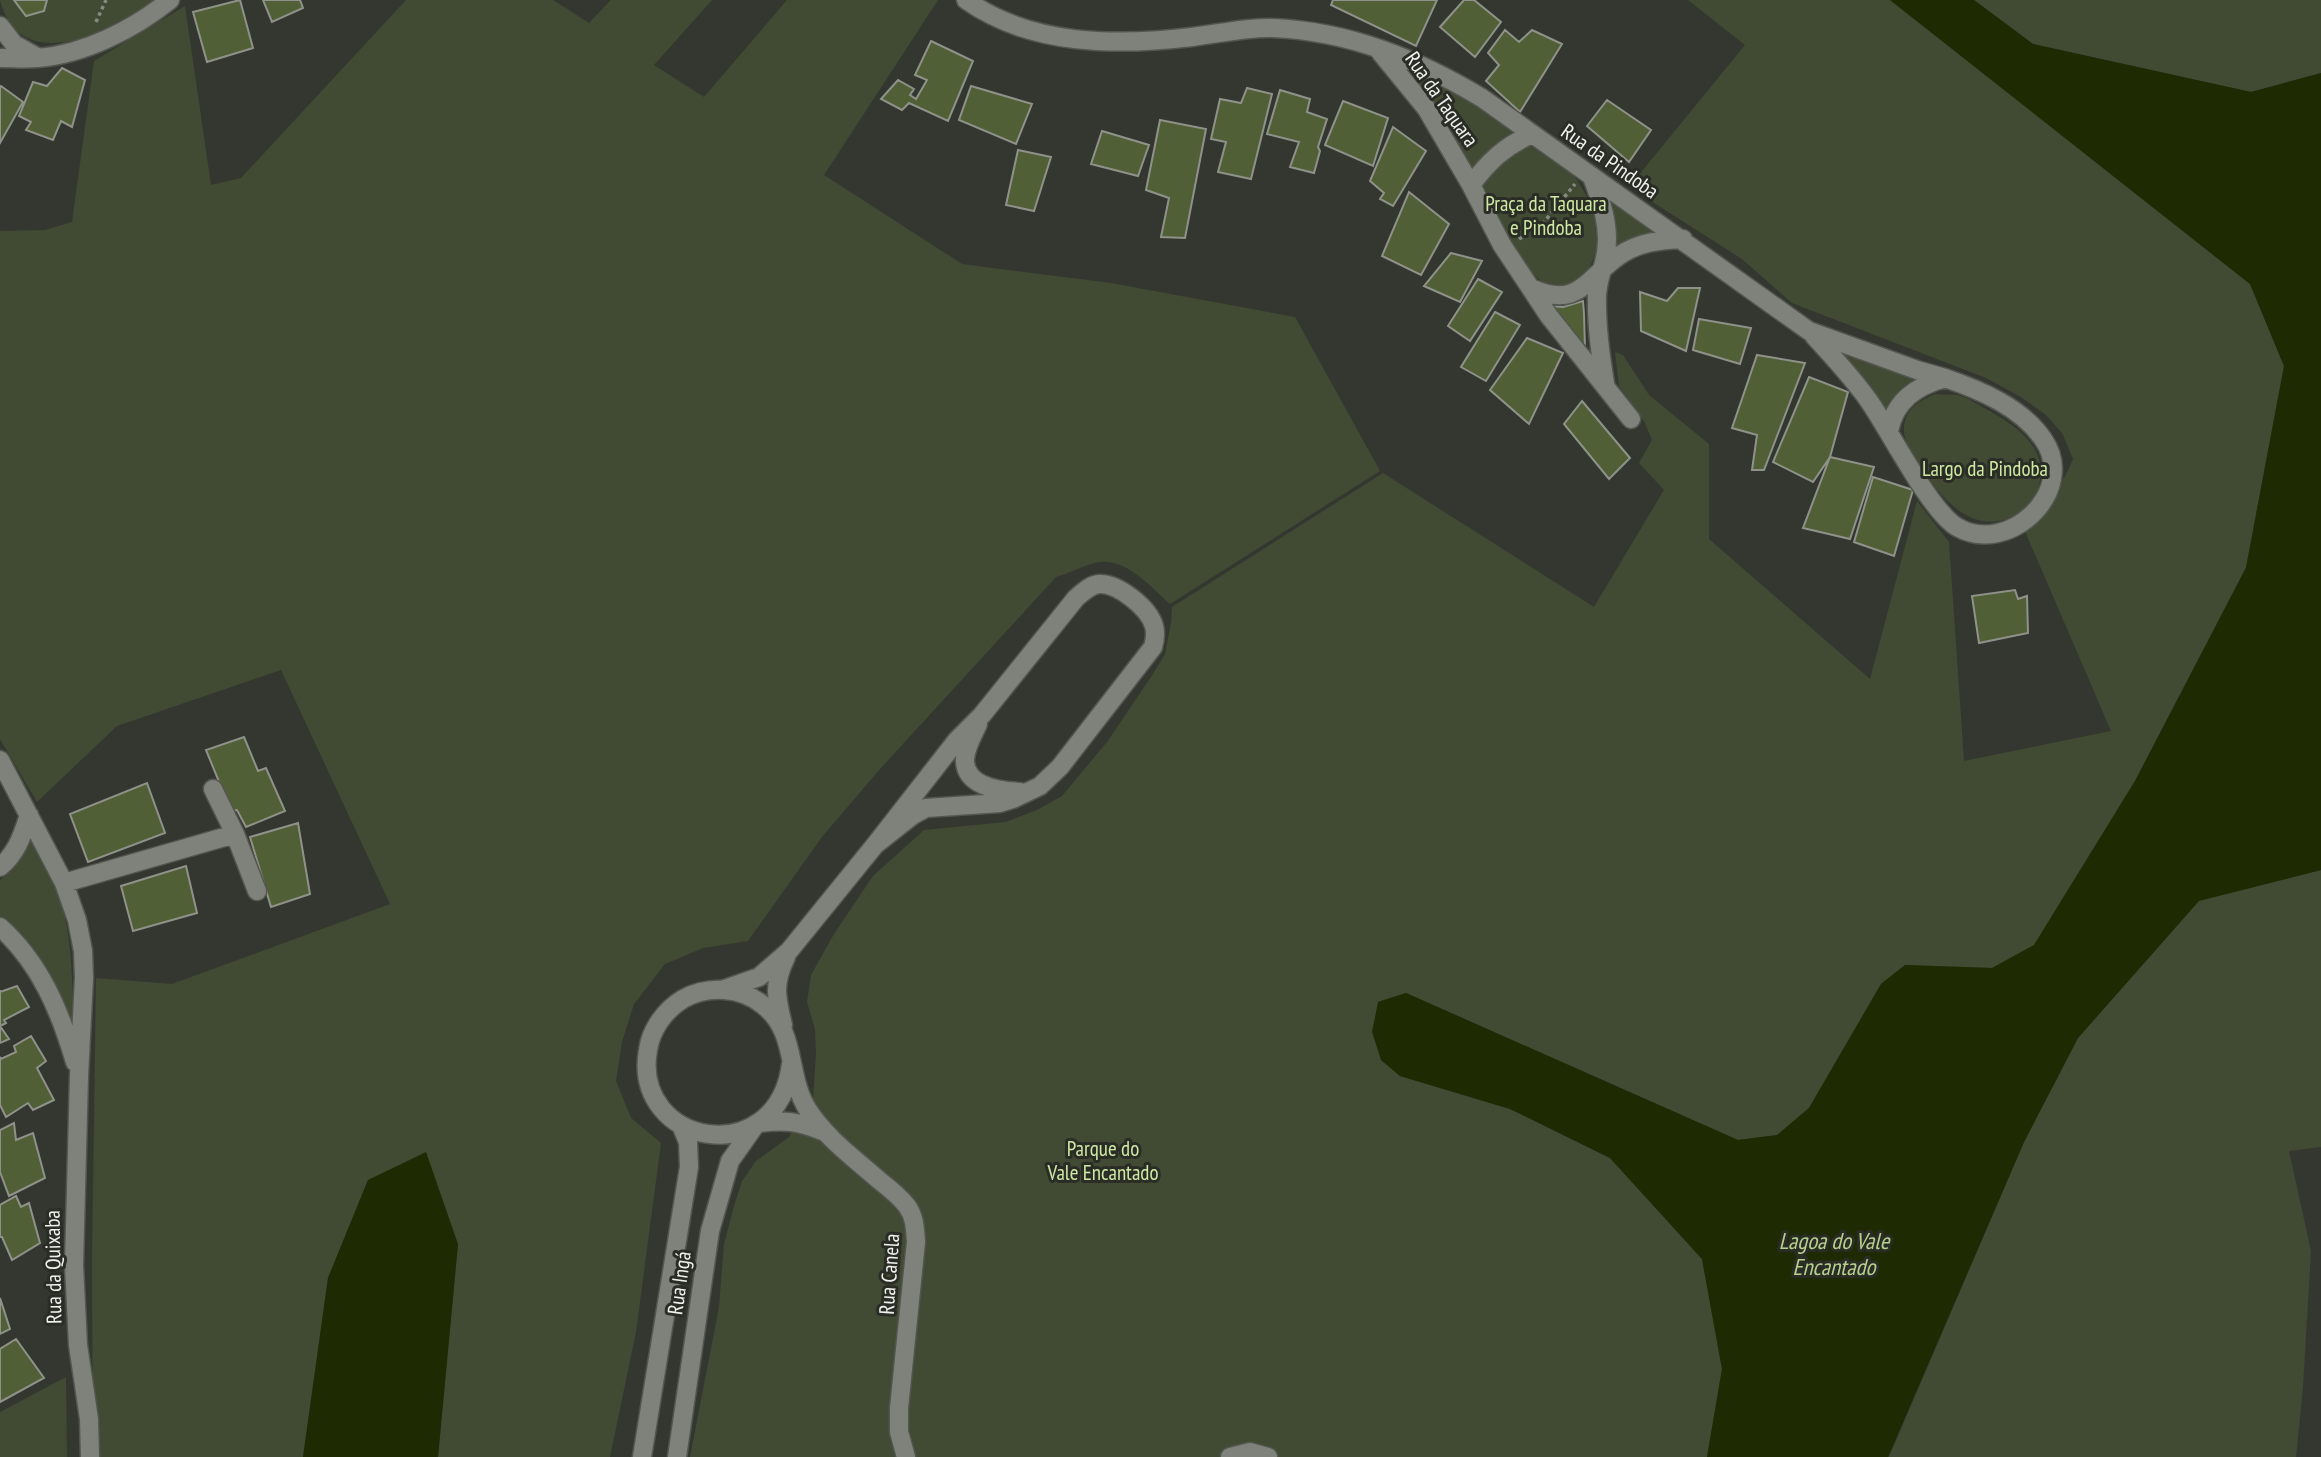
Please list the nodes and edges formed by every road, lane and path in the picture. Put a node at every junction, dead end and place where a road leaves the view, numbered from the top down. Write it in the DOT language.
graph roads {
  1 [pos="170,0"];
  2 [pos="966,0"];
  3 [pos="0,26"];
  4 [pos="1376,47"];
  5 [pos="0,58"];
  6 [pos="38,58"];
  7 [pos="1532,134"];
  8 [pos="1588,174"];
  9 [pos="1471,184"];
  10 [pos="1683,240"];
  11 [pos="1502,245"];
  12 [pos="1599,274"];
  13 [pos="1531,289"];
  14 [pos="1809,331"];
  15 [pos="1945,378"];
  16 [pos="1605,384"];
  17 [pos="1631,419"];
  18 [pos="1889,431"];
  19 [pos="982,715"];
  20 [pos="0,760"];
  21 [pos="214,789"];
  22 [pos="1028,793"];
  23 [pos="29,815"];
  24 [pos="235,834"];
  25 [pos="876,845"];
  26 [pos="0,867"];
  27 [pos="64,883"];
  28 [pos="257,891"];
  29 [pos="0,927"];
  30 [pos="789,951"];
  31 [pos="722,990"];
  32 [pos="784,1029"];
  33 [pos="791,1064"];
  34 [pos="79,1076"];
  35 [pos="757,1124"];
  36 [pos="681,1125"];
  37 [pos="825,1132"];
  38 [pos="90,1457"];
  39 [pos="642,1457"];
  40 [pos="677,1457"];
  41 [pos="906,1457"];
  42 [pos="1230,1457"];
  43 [pos="1268,1457"];
  1 -- 6 [label="street"];
  2 -- 4 [label="street, Rua da Taquara"];
  3 -- 6 [label="street"];
  4 -- 7 [label="street, Rua da Pindoba"];
  4 -- 9 [label="street, Rua da Taquara"];
  5 -- 6 [label="street"];
  7 -- 8 [label="street, Rua da Pindoba"];
  7 -- 9 [label="street"];
  8 -- 10 [label="street, Rua da Pindoba"];
  8 -- 11 [label="path"];
  8 -- 12 [label="street"];
  9 -- 11 [label="street, Rua da Taquara"];
  10 -- 12 [label="street"];
  10 -- 14 [label="street, Rua da Pindoba"];
  11 -- 13 [label="street, Rua da Taquara"];
  12 -- 13 [label="street"];
  12 -- 16 [label="street"];
  13 -- 16 [label="street, Rua da Taquara"];
  14 -- 15 [label="street, Rua da Pindoba"];
  14 -- 18 [label="street, Rua da Pindoba"];
  15 -- 18 [label="street"];
  15 -- 18 [label="street, Rua da Pindoba"];
  16 -- 17 [label="street, Rua da Taquara"];
  19 -- 22 [label="street"];
  19 -- 22 [label="street"];
  19 -- 25 [label="street"];
  20 -- 23 [label="street, Rua da Quixaba"];
  21 -- 24 [label="street"];
  22 -- 25 [label="street"];
  23 -- 26 [label="street"];
  23 -- 27 [label="street, Rua da Quixaba"];
  24 -- 27 [label="street"];
  24 -- 28 [label="street"];
  25 -- 30 [label="street"];
  27 -- 34 [label="street, Rua da Quixaba"];
  29 -- 34 [label="street, Rua da Quixaba"];
  30 -- 31 [label="street"];
  30 -- 32 [label="street"];
  31 -- 32 [label="street"];
  31 -- 36 [label="street"];
  32 -- 33 [label="street"];
  33 -- 35 [label="street"];
  33 -- 37 [label="street, Rua Canela"];
  34 -- 38 [label="street, Rua da Quixaba"];
  35 -- 36 [label="street"];
  35 -- 37 [label="street, Rua Canela"];
  35 -- 40 [label="street, Rua Ingá"];
  36 -- 39 [label="street, Rua Ingá"];
  37 -- 41 [label="street, Rua Canela"];
  42 -- 43 [label="street"];
}
